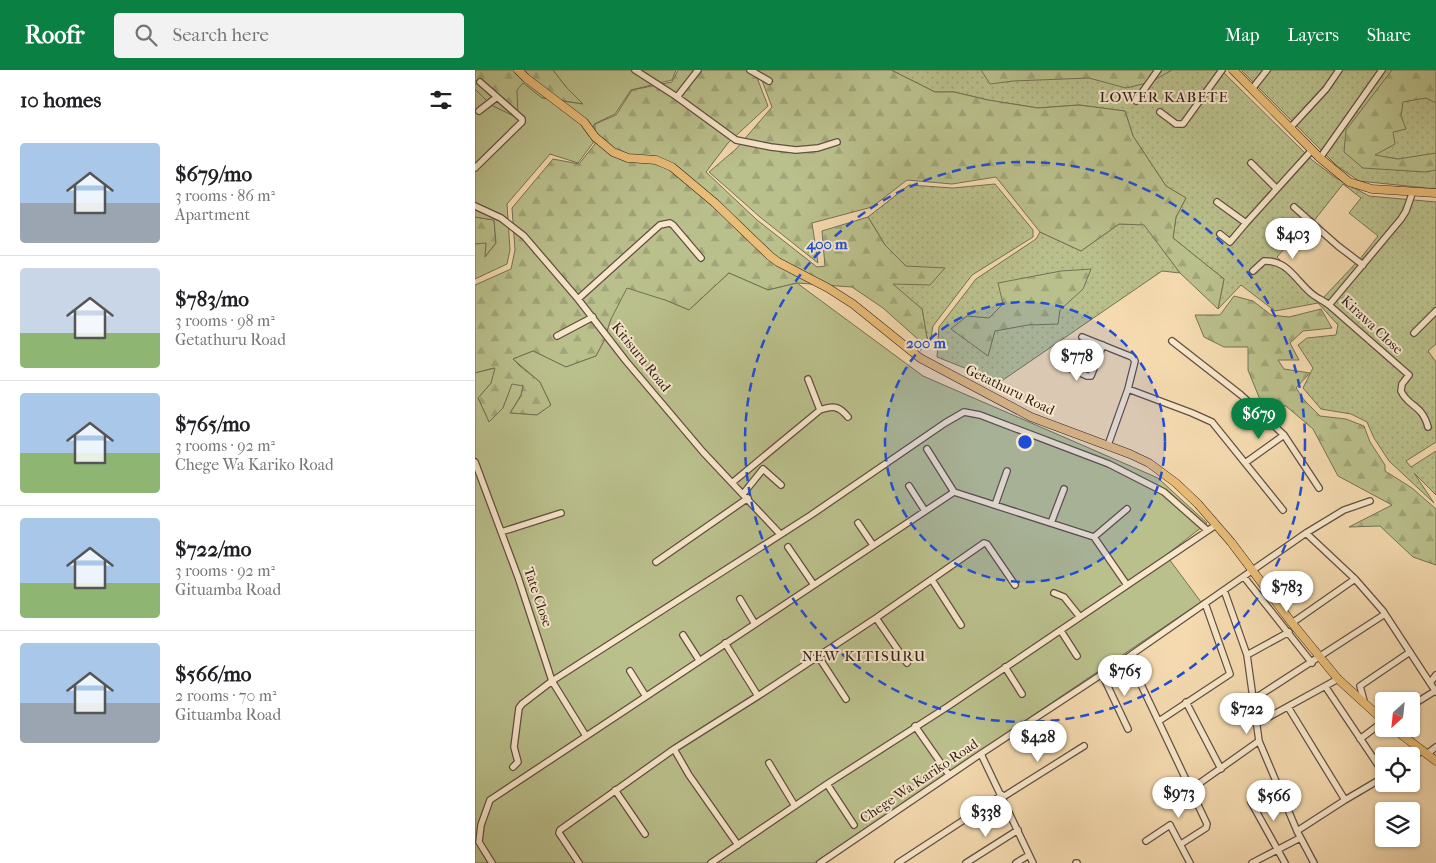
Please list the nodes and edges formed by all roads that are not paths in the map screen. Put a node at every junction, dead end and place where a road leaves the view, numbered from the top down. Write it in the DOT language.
graph roads {
  1 [pos="518,70"];
  2 [pos="635,70"];
  3 [pos="698,70"];
  4 [pos="751,70"];
  5 [pos="1158,70"];
  6 [pos="1222,70"];
  7 [pos="1233,70"];
  8 [pos="1267,70"];
  9 [pos="1339,70"];
  10 [pos="1382,70"];
  11 [pos="769,81"];
  12 [pos="480,82"];
  13 [pos="1252,90"];
  14 [pos="497,97"];
  15 [pos="677,97"];
  16 [pos="1136,101"];
  17 [pos="479,111"];
  18 [pos="1160,112"];
  19 [pos="1290,128"];
  20 [pos="837,142"];
  21 [pos="1312,150"];
  22 [pos="1320,158"];
  23 [pos="1251,163"];
  24 [pos="475,168"];
  25 [pos="1276,188"];
  26 [pos="1413,192"];
  27 [pos="1436,193"];
  28 [pos="1217,202"];
  29 [pos="475,206"];
  30 [pos="1294,207"];
  31 [pos="1246,223"];
  32 [pos="1220,234"];
  33 [pos="701,258"];
  34 [pos="1363,265"];
  35 [pos="1253,271"];
  36 [pos="578,298"];
  37 [pos="1329,305"];
  38 [pos="1436,311"];
  39 [pos="593,317"];
  40 [pos="1414,333"];
  41 [pos="557,336"];
  42 [pos="1082,337"];
  43 [pos="1172,341"];
  44 [pos="1103,345"];
  45 [pos="1061,364"];
  46 [pos="808,379"];
  47 [pos="1128,389"];
  48 [pos="820,410"];
  49 [pos="849,417"];
  50 [pos="1428,427"];
  51 [pos="1284,435"];
  52 [pos="1108,444"];
  53 [pos="927,450"];
  54 [pos="475,462"];
  55 [pos="1245,462"];
  56 [pos="1007,471"];
  57 [pos="733,482"];
  58 [pos="781,485"];
  59 [pos="909,486"];
  60 [pos="1319,488"];
  61 [pos="1064,489"];
  62 [pos="954,492"];
  63 [pos="746,496"];
  64 [pos="1370,501"];
  65 [pos="995,506"];
  66 [pos="1127,509"];
  67 [pos="925,510"];
  68 [pos="1283,510"];
  69 [pos="561,513"];
  70 [pos="858,523"];
  71 [pos="1051,523"];
  72 [pos="1216,525"];
  73 [pos="1207,530"];
  74 [pos="501,532"];
  75 [pos="1306,533"];
  76 [pos="780,534"];
  77 [pos="1094,537"];
  78 [pos="788,546"];
  79 [pos="873,546"];
  80 [pos="656,562"];
  81 [pos="1252,571"];
  82 [pos="1244,577"];
  83 [pos="932,580"];
  84 [pos="1355,580"];
  85 [pos="814,585"];
  86 [pos="1015,585"];
  87 [pos="1127,585"];
  88 [pos="1224,590"];
  89 [pos="1054,593"];
  90 [pos="740,600"];
  91 [pos="1205,603"];
  92 [pos="1385,614"];
  93 [pos="1080,617"];
  94 [pos="876,618"];
  95 [pos="1292,623"];
  96 [pos="755,624"];
  97 [pos="961,625"];
  98 [pos="1061,631"];
  99 [pos="1289,632"];
  100 [pos="683,635"];
  101 [pos="725,643"];
  102 [pos="1410,652"];
  103 [pos="1247,655"];
  104 [pos="818,656"];
  105 [pos="1077,656"];
  106 [pos="1128,657"];
  107 [pos="1321,657"];
  108 [pos="699,660"];
  109 [pos="907,663"];
  110 [pos="1312,663"];
  111 [pos="1005,667"];
  112 [pos="630,671"];
  113 [pos="1102,674"];
  114 [pos="1436,675"];
  115 [pos="1338,679"];
  116 [pos="552,681"];
  117 [pos="1430,683"];
  118 [pos="1325,686"];
  119 [pos="1435,692"];
  120 [pos="1022,694"];
  121 [pos="645,695"];
  122 [pos="758,696"];
  123 [pos="846,698"];
  124 [pos="1254,699"];
  125 [pos="1420,701"];
  126 [pos="1186,702"];
  127 [pos="1364,703"];
  128 [pos="1288,707"];
  129 [pos="1375,713"];
  130 [pos="1159,721"];
  131 [pos="1256,724"];
  132 [pos="915,726"];
  133 [pos="1375,728"];
  134 [pos="1129,729"];
  135 [pos="586,736"];
  136 [pos="1406,738"];
  137 [pos="1360,740"];
  138 [pos="1259,742"];
  139 [pos="1083,746"];
  140 [pos="1436,746"];
  141 [pos="674,749"];
  142 [pos="1424,752"];
  143 [pos="981,754"];
  144 [pos="1420,754"];
  145 [pos="1436,761"];
  146 [pos="1375,762"];
  147 [pos="769,763"];
  148 [pos="513,767"];
  149 [pos="1221,769"];
  150 [pos="947,772"];
  151 [pos="1375,781"];
  152 [pos="827,784"];
  153 [pos="1277,785"];
  154 [pos="615,790"];
  155 [pos="1190,790"];
  156 [pos="1002,796"];
  157 [pos="1345,800"];
  158 [pos="795,806"];
  159 [pos="478,824"];
  160 [pos="854,825"];
  161 [pos="1017,830"];
  162 [pos="1297,831"];
  163 [pos="645,834"];
  164 [pos="1300,838"];
  165 [pos="1146,841"];
  166 [pos="1181,844"];
  167 [pos="738,845"];
  168 [pos="1278,850"];
  169 [pos="1029,855"];
  170 [pos="492,863"];
  171 [pos="579,863"];
  172 [pos="711,863"];
  173 [pos="820,863"];
  174 [pos="898,863"];
  175 [pos="966,863"];
  176 [pos="1017,863"];
  177 [pos="1033,863"];
  178 [pos="1190,863"];
  179 [pos="1252,863"];
  180 [pos="1285,863"];
  181 [pos="1314,863"];
  1 -- 52 [label="main road, Getathuru Road"];
  2 -- 15 [label="street"];
  3 -- 15 [label="street"];
  4 -- 11 [label="street"];
  5 -- 16 [label="street"];
  6 -- 18 [label="street"];
  7 -- 13 [label="main road"];
  8 -- 13 [label="street"];
  9 -- 19 [label="street"];
  10 -- 22 [label="street"];
  12 -- 14 [label="street"];
  13 -- 19 [label="main road"];
  14 -- 17 [label="street"];
  14 -- 24 [label="street"];
  15 -- 20 [label="street"];
  19 -- 21 [label="main road"];
  21 -- 22 [label="main road"];
  21 -- 25 [label="street"];
  22 -- 26 [label="main road"];
  23 -- 25 [label="street"];
  25 -- 31 [label="street"];
  26 -- 27 [label="main road"];
  26 -- 34 [label="street, Kirawa Close"];
  28 -- 31 [label="street"];
  29 -- 36 [label="street, Kitisuru Road"];
  30 -- 34 [label="street"];
  31 -- 32 [label="street"];
  33 -- 36 [label="street"];
  34 -- 37 [label="street, Kirawa Close"];
  35 -- 37 [label="street"];
  36 -- 39 [label="street, Kitisuru Road"];
  37 -- 50 [label="street, Kirawa Close"];
  38 -- 40 [label="street"];
  39 -- 41 [label="street"];
  39 -- 57 [label="street, Kitisuru Road"];
  42 -- 44 [label="street"];
  43 -- 51 [label="street"];
  44 -- 45 [label="street"];
  44 -- 47 [label="street"];
  46 -- 48 [label="street"];
  47 -- 52 [label="street"];
  47 -- 55 [label="street"];
  48 -- 49 [label="street"];
  48 -- 57 [label="street"];
  51 -- 55 [label="street"];
  51 -- 60 [label="street"];
  52 -- 72 [label="main road, Getathuru Road"];
  53 -- 62 [label="street"];
  54 -- 74 [label="street, Tate Close"];
  55 -- 68 [label="street"];
  56 -- 65 [label="street"];
  57 -- 63 [label="street, Kitisuru Road"];
  58 -- 63 [label="street"];
  59 -- 67 [label="street"];
  61 -- 71 [label="street"];
  62 -- 65 [label="street"];
  62 -- 67 [label="street"];
  63 -- 76 [label="street, Kitisuru Road"];
  63 -- 80 [label="street"];
  64 -- 75 [label="street, Chege Wa Kariko Road"];
  65 -- 71 [label="street"];
  66 -- 77 [label="street"];
  67 -- 79 [label="street"];
  69 -- 74 [label="street"];
  70 -- 79 [label="street"];
  71 -- 77 [label="street"];
  72 -- 73 [label="street"];
  72 -- 81 [label="main road, Getathuru Road"];
  73 -- 76 [label="street"];
  73 -- 87 [label="street"];
  74 -- 116 [label="street, Tate Close"];
  75 -- 81 [label="street, Chege Wa Kariko Road"];
  75 -- 84 [label="street"];
  76 -- 116 [label="street"];
  77 -- 87 [label="street"];
  78 -- 85 [label="street"];
  79 -- 85 [label="street"];
  81 -- 82 [label="street, Chege Wa Kariko Road"];
  81 -- 95 [label="main road, Getathuru Road"];
  82 -- 88 [label="street, Chege Wa Kariko Road"];
  82 -- 99 [label="street"];
  83 -- 86 [label="street"];
  83 -- 94 [label="street"];
  83 -- 97 [label="street"];
  84 -- 92 [label="street"];
  84 -- 95 [label="street"];
  85 -- 96 [label="street"];
  87 -- 93 [label="street"];
  88 -- 91 [label="street, Chege Wa Kariko Road"];
  88 -- 103 [label="street"];
  89 -- 93 [label="street"];
  90 -- 96 [label="street"];
  91 -- 106 [label="street, Chege Wa Kariko Road"];
  91 -- 126 [label="street"];
  92 -- 102 [label="street"];
  92 -- 107 [label="street"];
  93 -- 98 [label="street"];
  94 -- 104 [label="street"];
  94 -- 109 [label="street"];
  95 -- 107 [label="main road, Getathuru Road"];
  96 -- 101 [label="street"];
  98 -- 105 [label="street"];
  98 -- 111 [label="street"];
  99 -- 103 [label="street"];
  99 -- 110 [label="street"];
  100 -- 108 [label="street"];
  101 -- 108 [label="street"];
  101 -- 122 [label="street"];
  102 -- 117 [label="street"];
  102 -- 127 [label="street"];
  103 -- 124 [label="street"];
  104 -- 122 [label="street"];
  104 -- 123 [label="street"];
  106 -- 113 [label="street, Chege Wa Kariko Road"];
  106 -- 130 [label="street"];
  107 -- 110 [label="street"];
  107 -- 115 [label="main road, Getathuru Road"];
  108 -- 121 [label="street"];
  110 -- 124 [label="street"];
  111 -- 120 [label="street"];
  111 -- 132 [label="street"];
  112 -- 121 [label="street"];
  113 -- 134 [label="street"];
  113 -- 143 [label="street, Chege Wa Kariko Road"];
  114 -- 117 [label="street"];
  115 -- 118 [label="street"];
  115 -- 127 [label="main road, Getathuru Road"];
  116 -- 135 [label="street, Tate Close"];
  116 -- 148 [label="street"];
  117 -- 119 [label="street"];
  118 -- 128 [label="street"];
  118 -- 137 [label="street"];
  119 -- 125 [label="street"];
  121 -- 135 [label="street"];
  122 -- 141 [label="street"];
  124 -- 131 [label="street"];
  126 -- 130 [label="street"];
  126 -- 149 [label="street"];
  127 -- 129 [label="main road, Getathuru Road"];
  128 -- 131 [label="street"];
  128 -- 157 [label="street"];
  130 -- 155 [label="street"];
  131 -- 138 [label="street"];
  132 -- 150 [label="street"];
  132 -- 152 [label="street"];
  133 -- 137 [label="street"];
  135 -- 159 [label="street"];
  136 -- 142 [label="main road"];
  137 -- 146 [label="street"];
  138 -- 149 [label="street"];
  138 -- 153 [label="street"];
  139 -- 156 [label="street"];
  140 -- 142 [label="street"];
  141 -- 154 [label="street"];
  141 -- 167 [label="street"];
  142 -- 144 [label="street"];
  142 -- 145 [label="main road"];
  143 -- 156 [label="street"];
  143 -- 173 [label="street, Chege Wa Kariko Road"];
  147 -- 158 [label="street"];
  149 -- 155 [label="street"];
  151 -- 157 [label="street"];
  152 -- 158 [label="street"];
  152 -- 160 [label="street"];
  153 -- 162 [label="street"];
  153 -- 168 [label="street"];
  154 -- 163 [label="street"];
  154 -- 171 [label="street"];
  155 -- 166 [label="street"];
  156 -- 161 [label="street"];
  156 -- 174 [label="street"];
  157 -- 162 [label="street"];
  158 -- 167 [label="street"];
  159 -- 170 [label="street"];
  161 -- 169 [label="street"];
  161 -- 175 [label="street"];
  162 -- 164 [label="street"];
  164 -- 168 [label="street"];
  164 -- 181 [label="street"];
  165 -- 166 [label="street"];
  166 -- 178 [label="street"];
  167 -- 172 [label="street"];
  168 -- 179 [label="street"];
  168 -- 180 [label="street"];
  169 -- 176 [label="street"];
  169 -- 177 [label="street"];
}
